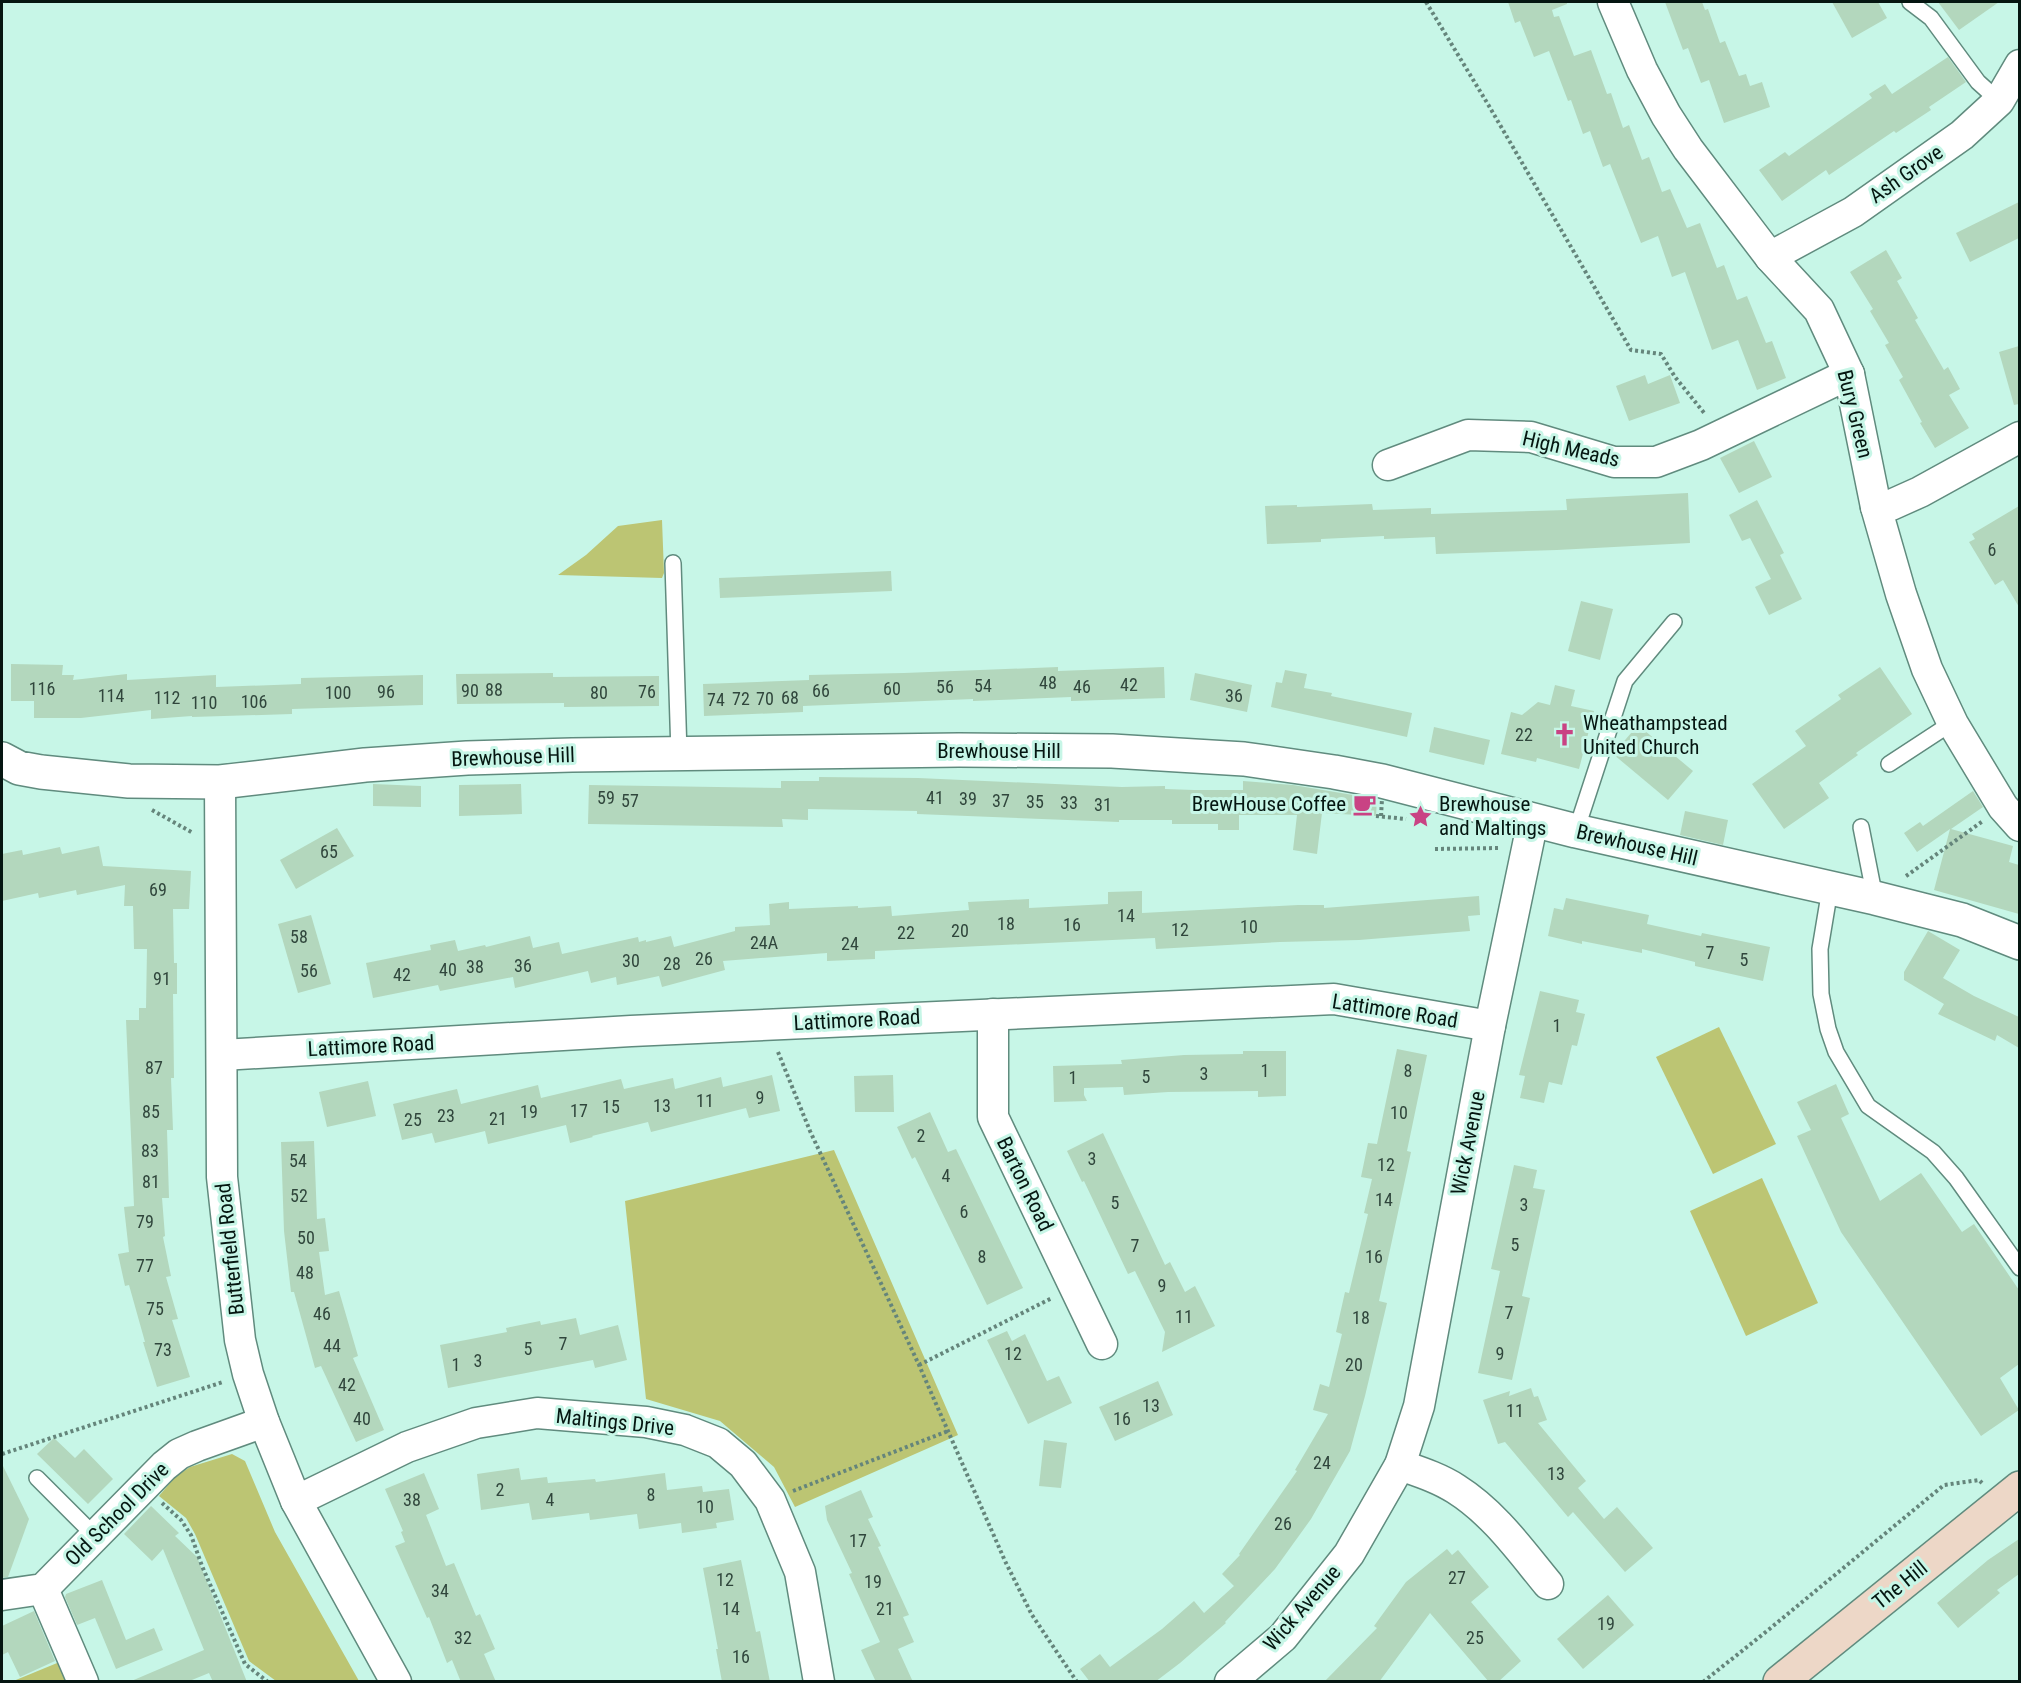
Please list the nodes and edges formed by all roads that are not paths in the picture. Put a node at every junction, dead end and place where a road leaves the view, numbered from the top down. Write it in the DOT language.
graph roads {
  1 [pos="1613,2"];
  2 [pos="1910,2"];
  3 [pos="2019,65"];
  4 [pos="1999,101"];
  5 [pos="1770,257"];
  6 [pos="1849,374"];
  7 [pos="2019,437"];
  8 [pos="1388,465"];
  9 [pos="1876,507"];
  10 [pos="673,563"];
  11 [pos="1674,622"];
  12 [pos="1953,724"];
  13 [pos="679,754"];
  14 [pos="1889,764"];
  15 [pos="7,768"];
  16 [pos="220,782"];
  17 [pos="2011,817"];
  18 [pos="1861,827"];
  19 [pos="1576,831"];
  20 [pos="1530,834"];
  21 [pos="1830,889"];
  22 [pos="1875,898"];
  23 [pos="2019,942"];
  24 [pos="993,1014"];
  25 [pos="1490,1026"];
  26 [pos="222,1055"];
  27 [pos="2019,1268"];
  28 [pos="1102,1344"];
  29 [pos="264,1422"];
  30 [pos="1400,1465"];
  31 [pos="37,1478"];
  32 [pos="2019,1488"];
  33 [pos="296,1501"];
  34 [pos="95,1536"];
  35 [pos="1548,1584"];
  36 [pos="43,1589"];
  37 [pos="2,1595"];
  38 [pos="83,1682"];
  39 [pos="396,1682"];
  40 [pos="819,1682"];
  41 [pos="1230,1682"];
  42 [pos="1780,1682"];
  1 -- 5 [label="street, Bury Green"];
  2 -- 4 [label="lane"];
  3 -- 4 [label="street, Ash Grove"];
  4 -- 5 [label="street, Ash Grove"];
  5 -- 6 [label="street, Bury Green"];
  6 -- 8 [label="street, High Meads"];
  6 -- 9 [label="street, Bury Green"];
  7 -- 9 [label="street"];
  9 -- 12 [label="street, Bury Green"];
  10 -- 13 [label="lane"];
  11 -- 19 [label="lane"];
  12 -- 14 [label="lane"];
  12 -- 17 [label="street, Bury Green"];
  13 -- 16 [label="street, Brewhouse Hill"];
  13 -- 20 [label="street, Brewhouse Hill"];
  15 -- 16 [label="street, Brewhouse Hill"];
  16 -- 26 [label="street, Butterfield Road"];
  18 -- 22 [label="lane"];
  19 -- 20 [label="street, Brewhouse Hill"];
  19 -- 21 [label="street, Brewhouse Hill"];
  20 -- 25 [label="street, Wick Avenue"];
  21 -- 22 [label="street, Brewhouse Hill"];
  21 -- 27 [label="lane"];
  22 -- 23 [label="street, Brewhouse Hill"];
  24 -- 25 [label="street, Lattimore Road"];
  24 -- 26 [label="street, Lattimore Road"];
  24 -- 28 [label="street, Barton Road"];
  25 -- 30 [label="street, Wick Avenue"];
  26 -- 29 [label="street, Butterfield Road"];
  29 -- 33 [label="street, Butterfield Road"];
  29 -- 34 [label="street, Old School Drive"];
  30 -- 35 [label="street"];
  30 -- 41 [label="street, Wick Avenue"];
  31 -- 34 [label="lane"];
  32 -- 42 [label="main road, The Hill"];
  33 -- 39 [label="street, Butterfield Road"];
  33 -- 40 [label="street, Maltings Drive"];
  34 -- 36 [label="street, Old School Drive"];
  36 -- 37 [label="street"];
  36 -- 38 [label="street"];
}
